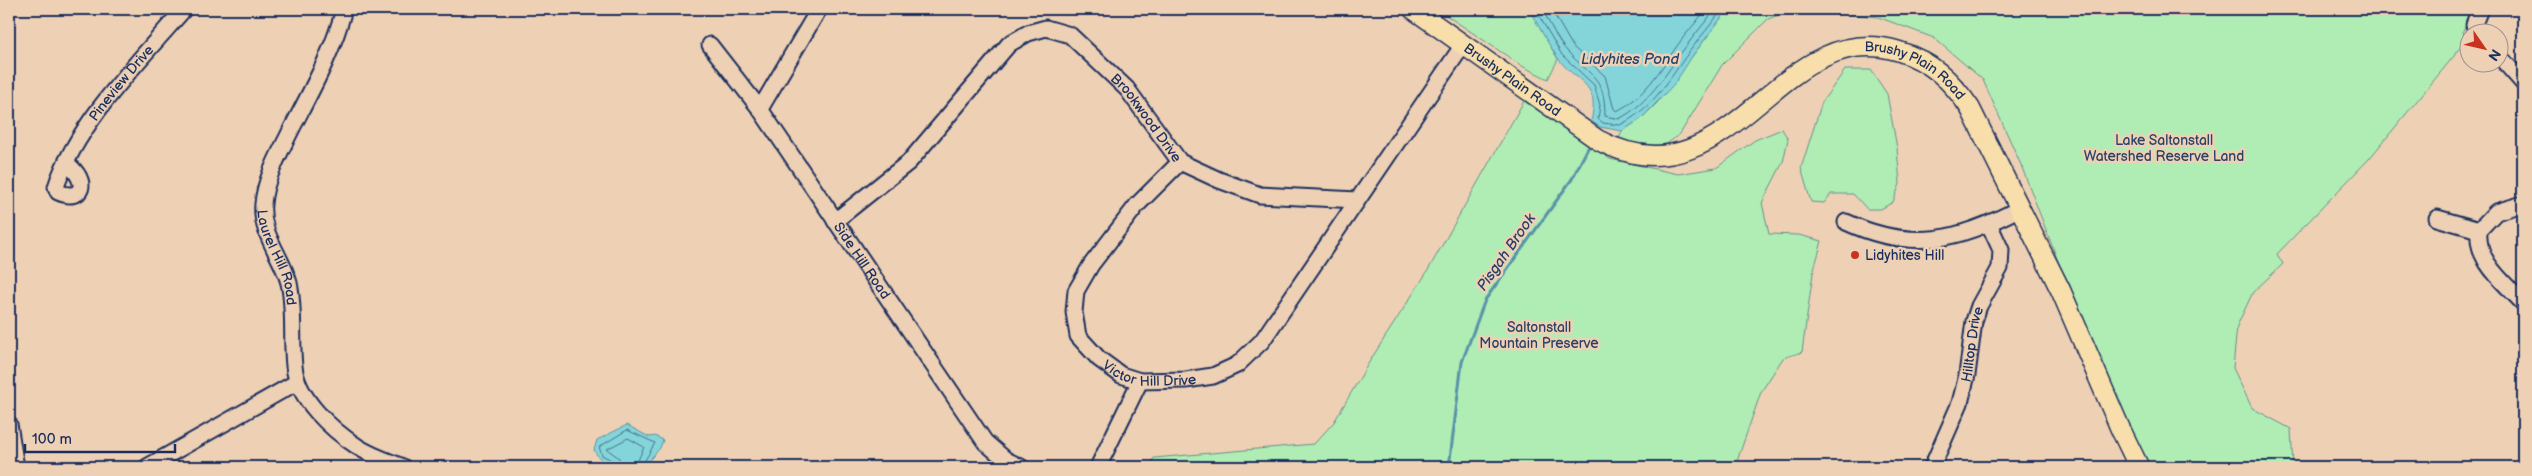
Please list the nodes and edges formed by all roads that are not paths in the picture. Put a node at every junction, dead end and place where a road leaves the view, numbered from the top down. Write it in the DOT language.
graph roads {
  1 [pos="184,9"];
  2 [pos="344,9"];
  3 [pos="819,9"];
  4 [pos="1413,9"];
  5 [pos="2480,9"];
  6 [pos="2477,22"];
  7 [pos="710,45"];
  8 [pos="1463,45"];
  9 [pos="2510,68"];
  10 [pos="2523,83"];
  11 [pos="760,110"];
  12 [pos="1180,162"];
  13 [pos="67,164"];
  14 [pos="1357,200"];
  15 [pos="2523,204"];
  16 [pos="2020,208"];
  17 [pos="2438,218"];
  18 [pos="835,221"];
  19 [pos="1846,222"];
  20 [pos="1989,224"];
  21 [pos="2479,230"];
  22 [pos="2523,303"];
  23 [pos="1140,381"];
  24 [pos="297,382"];
  25 [pos="9,424"];
  26 [pos="173,461"];
  27 [pos="16,467"];
  28 [pos="147,467"];
  29 [pos="403,467"];
  30 [pos="1021,467"];
  31 [pos="1098,467"];
  32 [pos="1932,467"];
  33 [pos="2139,467"];
  1 -- 13 [label="street, Pineview Drive"];
  2 -- 24 [label="street, Laurel Hill Road"];
  3 -- 11 [label="street"];
  4 -- 8 [label="main road, Brushy Plain Road"];
  5 -- 6 [label="street"];
  7 -- 11 [label="street, Side Hill Road"];
  8 -- 14 [label="street"];
  8 -- 16 [label="main road, Brushy Plain Road"];
  9 -- 10 [label="street"];
  11 -- 18 [label="street, Side Hill Road"];
  12 -- 14 [label="street, Brookwood Drive"];
  12 -- 18 [label="street, Brookwood Drive"];
  12 -- 23 [label="street, Victor Hill Drive"];
  14 -- 23 [label="street, Victor Hill Drive"];
  15 -- 21 [label="street"];
  16 -- 20 [label="street"];
  16 -- 33 [label="main road, Brushy Plain Road"];
  17 -- 21 [label="street"];
  18 -- 30 [label="street, Side Hill Road"];
  19 -- 20 [label="street"];
  20 -- 32 [label="street, Hilltop Drive"];
  21 -- 22 [label="street"];
  23 -- 31 [label="street"];
  24 -- 26 [label="street"];
  24 -- 29 [label="street, Laurel Hill Road"];
  25 -- 27 [label="street"];
  26 -- 28 [label="street"];
}
